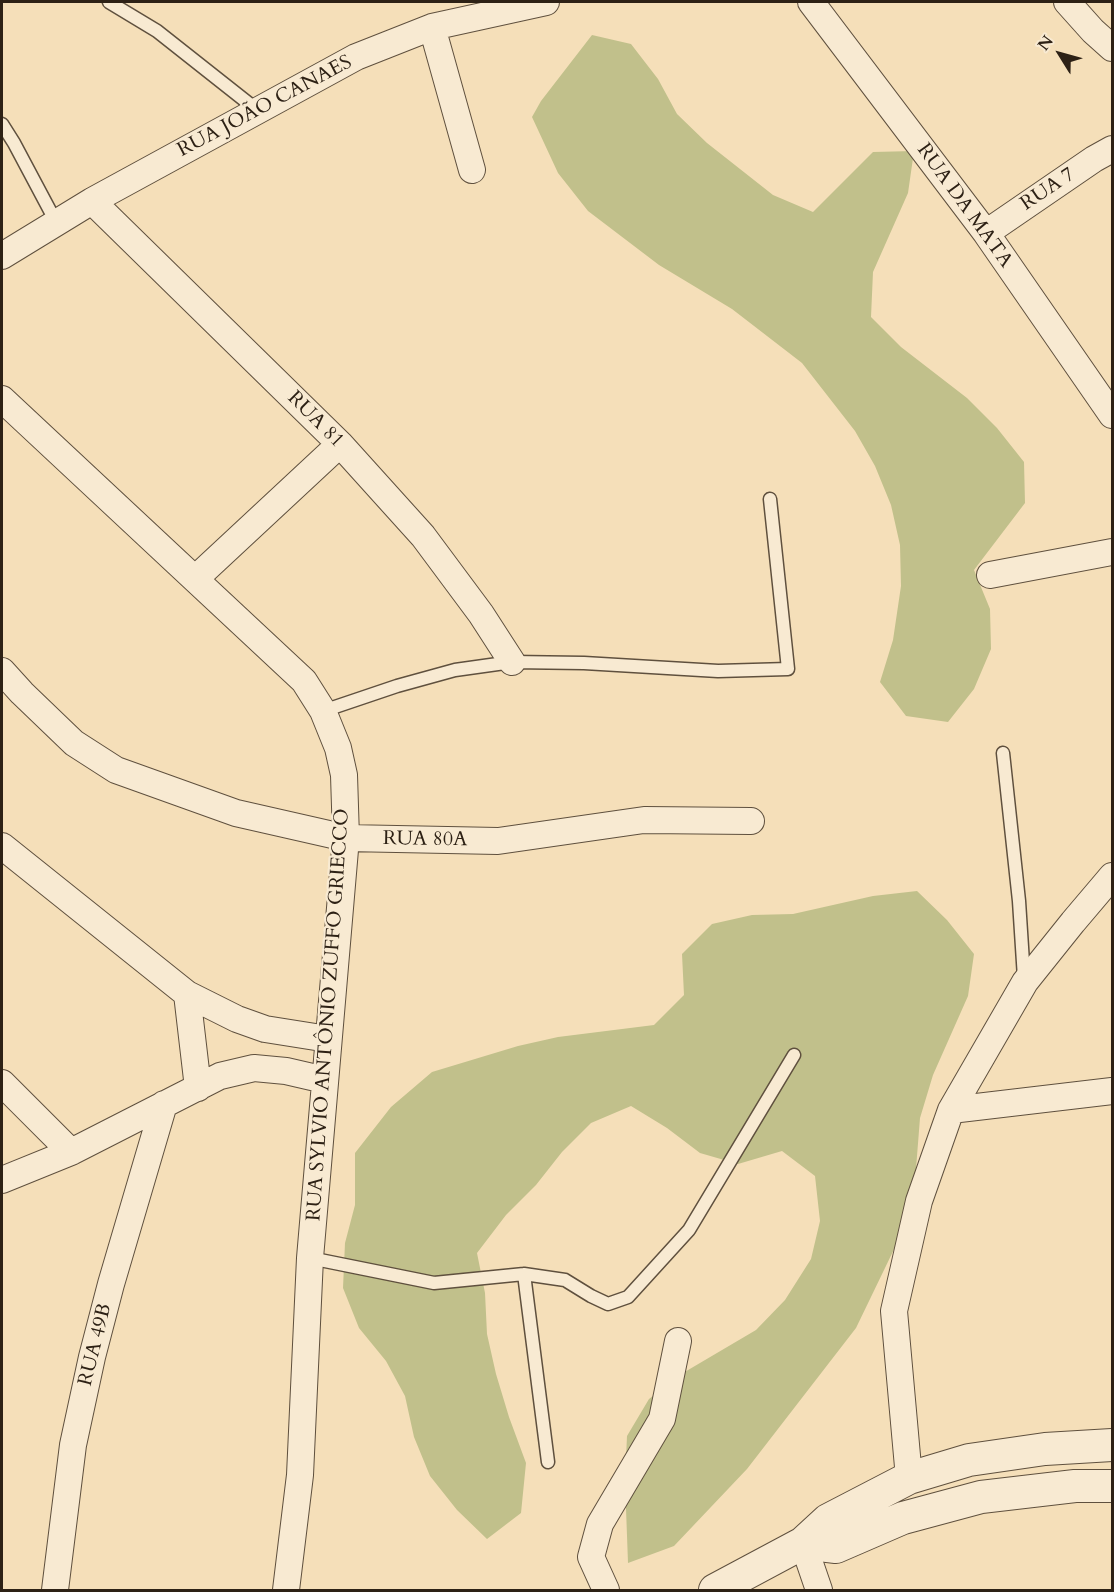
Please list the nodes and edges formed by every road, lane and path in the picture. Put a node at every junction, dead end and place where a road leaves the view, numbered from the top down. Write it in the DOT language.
graph roads {
  1 [pos="109,2"];
  2 [pos="546,2"];
  3 [pos="811,2"];
  4 [pos="1067,2"];
  5 [pos="456,11"];
  6 [pos="432,27"];
  7 [pos="1113,48"];
  8 [pos="257,110"];
  9 [pos="2,124"];
  10 [pos="1113,149"];
  11 [pos="472,170"];
  12 [pos="92,201"];
  13 [pos="56,222"];
  14 [pos="986,233"];
  15 [pos="2,256"];
  16 [pos="2,399"];
  17 [pos="1113,415"];
  18 [pos="340,444"];
  19 [pos="770,499"];
  20 [pos="1113,552"];
  21 [pos="990,575"];
  22 [pos="195,579"];
  23 [pos="512,662"];
  24 [pos="2,671"];
  25 [pos="323,711"];
  26 [pos="1003,753"];
  27 [pos="751,821"];
  28 [pos="346,838"];
  29 [pos="2,846"];
  30 [pos="1113,876"];
  31 [pos="1024,982"];
  32 [pos="187,994"];
  33 [pos="328,1040"];
  34 [pos="794,1055"];
  35 [pos="325,1080"];
  36 [pos="2,1083"];
  37 [pos="198,1088"];
  38 [pos="1113,1090"];
  39 [pos="164,1104"];
  40 [pos="951,1110"];
  41 [pos="72,1152"];
  42 [pos="2,1180"];
  43 [pos="310,1258"];
  44 [pos="524,1274"];
  45 [pos="678,1341"];
  46 [pos="1113,1445"];
  47 [pos="548,1462"];
  48 [pos="909,1478"];
  49 [pos="1113,1486"];
  50 [pos="803,1543"];
  51 [pos="55,1590"];
  52 [pos="286,1590"];
  53 [pos="606,1590"];
  54 [pos="715,1590"];
  55 [pos="819,1590"];
  1 -- 8 [label="lane"];
  2 -- 5 [label="street, RUA JOÃO CANAES"];
  3 -- 14 [label="street, RUA DA MATA"];
  4 -- 7 [label="street"];
  5 -- 6 [label="street, RUA JOÃO CANAES"];
  6 -- 8 [label="street, RUA JOÃO CANAES"];
  6 -- 11 [label="street"];
  8 -- 12 [label="street, RUA JOÃO CANAES"];
  9 -- 13 [label="lane"];
  10 -- 14 [label="street, RUA 7"];
  12 -- 13 [label="street, RUA JOÃO CANAES"];
  12 -- 18 [label="street, RUA 81"];
  13 -- 15 [label="street, RUA JOÃO CANAES"];
  14 -- 17 [label="street, RUA DA MATA"];
  16 -- 22 [label="street, RUA SYLVIO ANTÔNIO ZUFFO GRIECCO"];
  18 -- 22 [label="street"];
  18 -- 23 [label="street, RUA 81"];
  19 -- 23 [label="lane"];
  20 -- 21 [label="street"];
  22 -- 25 [label="street, RUA SYLVIO ANTÔNIO ZUFFO GRIECCO"];
  23 -- 25 [label="lane"];
  24 -- 28 [label="street, RUA 80A"];
  25 -- 28 [label="street, RUA SYLVIO ANTÔNIO ZUFFO GRIECCO"];
  26 -- 31 [label="lane"];
  27 -- 28 [label="street, RUA 80A"];
  28 -- 33 [label="street, RUA SYLVIO ANTÔNIO ZUFFO GRIECCO"];
  29 -- 32 [label="street"];
  30 -- 31 [label="street"];
  31 -- 40 [label="street"];
  32 -- 33 [label="street"];
  32 -- 37 [label="street"];
  33 -- 35 [label="street, RUA SYLVIO ANTÔNIO ZUFFO GRIECCO"];
  34 -- 44 [label="lane"];
  35 -- 37 [label="street"];
  35 -- 43 [label="street, RUA SYLVIO ANTÔNIO ZUFFO GRIECCO"];
  36 -- 41 [label="street"];
  37 -- 39 [label="street"];
  38 -- 40 [label="street"];
  39 -- 41 [label="street"];
  39 -- 51 [label="street, RUA 49B"];
  40 -- 48 [label="street"];
  41 -- 42 [label="street"];
  43 -- 44 [label="lane"];
  43 -- 52 [label="street, RUA SYLVIO ANTÔNIO ZUFFO GRIECCO"];
  44 -- 47 [label="lane"];
  45 -- 53 [label="street"];
  46 -- 48 [label="street"];
  48 -- 50 [label="street"];
  49 -- 50 [label="street"];
  50 -- 54 [label="street"];
  50 -- 55 [label="street"];
}
